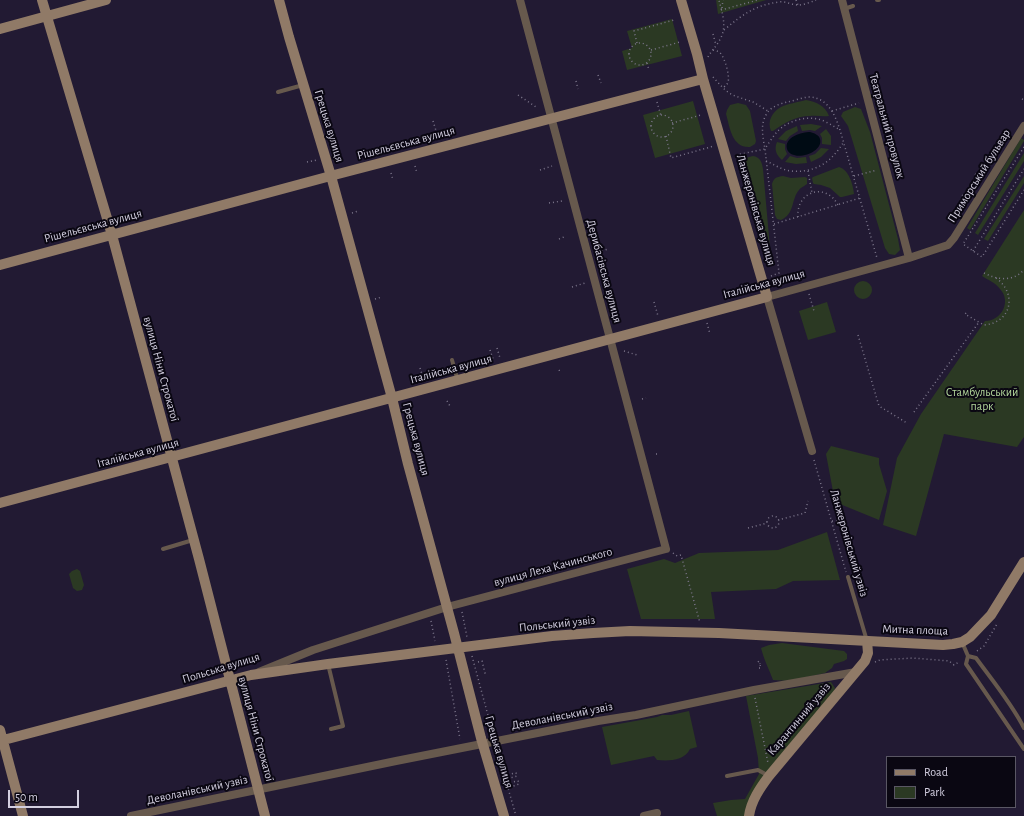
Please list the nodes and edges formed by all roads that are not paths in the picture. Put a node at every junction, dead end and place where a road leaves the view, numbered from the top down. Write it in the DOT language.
graph roads {
  1 [pos="42,0"];
  2 [pos="106,0"];
  3 [pos="279,0"];
  4 [pos="520,0"];
  5 [pos="681,0"];
  6 [pos="842,0"];
  7 [pos="853,6"];
  8 [pos="844,8"];
  9 [pos="47,16"];
  10 [pos="0,29"];
  11 [pos="707,77"];
  12 [pos="303,85"];
  13 [pos="278,92"];
  14 [pos="551,118"];
  15 [pos="1024,126"];
  16 [pos="331,176"];
  17 [pos="112,235"];
  18 [pos="954,238"];
  19 [pos="909,258"];
  20 [pos="0,265"];
  21 [pos="768,297"];
  22 [pos="610,340"];
  23 [pos="452,360"];
  24 [pos="458,381"];
  25 [pos="392,398"];
  26 [pos="812,451"];
  27 [pos="171,457"];
  28 [pos="0,503"];
  29 [pos="194,540"];
  30 [pos="163,549"];
  31 [pos="666,549"];
  32 [pos="1024,562"];
  33 [pos="848,577"];
  34 [pos="447,608"];
  35 [pos="867,641"];
  36 [pos="962,642"];
  37 [pos="968,656"];
  38 [pos="328,664"];
  39 [pos="856,672"];
  40 [pos="251,675"];
  41 [pos="230,680"];
  42 [pos="1024,728"];
  43 [pos="331,729"];
  44 [pos="0,730"];
  45 [pos="495,739"];
  46 [pos="1,741"];
  47 [pos="1024,749"];
  48 [pos="503,768"];
  49 [pos="727,776"];
  50 [pos="769,776"];
  51 [pos="657,812"];
  52 [pos="23,816"];
  53 [pos="131,816"];
  54 [pos="265,816"];
  55 [pos="504,816"];
  56 [pos="644,816"];
  57 [pos="749,816"];
  1 -- 9 [label="street, вулиця Ніни Строкатої"];
  2 -- 9 [label="street"];
  3 -- 12 [label="street, Грецька вулиця"];
  4 -- 14 [label="street, Дерибасівська вулиця"];
  5 -- 11 [label="street, Ланжеронівська вулиця"];
  6 -- 8 [label="street, Театральний провулок"];
  7 -- 8 [label="lane"];
  8 -- 19 [label="street, Театральний провулок"];
  9 -- 10 [label="street"];
  9 -- 17 [label="street, вулиця Ніни Строкатої"];
  11 -- 14 [label="street, Рішельєвська вулиця"];
  11 -- 21 [label="street, Ланжеронівська вулиця"];
  12 -- 13 [label="lane"];
  12 -- 16 [label="street, Грецька вулиця"];
  14 -- 16 [label="street, Рішельєвська вулиця"];
  14 -- 22 [label="street, Дерибасівська вулиця"];
  15 -- 18 [label="street, Приморський бульвар"];
  16 -- 17 [label="street, Рішельєвська вулиця"];
  16 -- 25 [label="street, Грецька вулиця"];
  17 -- 20 [label="street, Рішельєвська вулиця"];
  17 -- 27 [label="street, вулиця Ніни Строкатої"];
  18 -- 19 [label="street, Італійська вулиця"];
  19 -- 21 [label="street, Італійська вулиця"];
  21 -- 22 [label="street, Італійська вулиця"];
  21 -- 26 [label="street, Ланжеронівська вулиця"];
  22 -- 24 [label="street, Італійська вулиця"];
  22 -- 31 [label="street, Дерибасівська вулиця"];
  23 -- 24 [label="lane"];
  24 -- 25 [label="street, Італійська вулиця"];
  25 -- 27 [label="street, Італійська вулиця"];
  25 -- 34 [label="street, Грецька вулиця"];
  27 -- 28 [label="street, Італійська вулиця"];
  27 -- 29 [label="street, вулиця Ніни Строкатої"];
  29 -- 30 [label="lane"];
  29 -- 41 [label="street, вулиця Ніни Строкатої"];
  31 -- 34 [label="street, вулиця Леха Качинського"];
  32 -- 36 [label="street"];
  33 -- 35 [label="lane, Ланжеронівський узвіз"];
  34 -- 40 [label="street, Польська вулиця"];
  34 -- 55 [label="street, Грецька вулиця"];
  35 -- 36 [label="street, Митна площа"];
  35 -- 38 [label="street, Польський узвіз"];
  35 -- 39 [label="street, Карантинний узвіз"];
  36 -- 37 [label="lane"];
  37 -- 42 [label="lane"];
  37 -- 47 [label="lane"];
  38 -- 40 [label="street, Польський узвіз"];
  38 -- 43 [label="lane"];
  39 -- 45 [label="street, Деволанівський узвіз"];
  39 -- 50 [label="street, Карантинний узвіз"];
  40 -- 41 [label="street, Польська вулиця"];
  41 -- 46 [label="street, Польська вулиця"];
  41 -- 54 [label="street, вулиця Ніни Строкатої"];
  44 -- 46 [label="street"];
  45 -- 48 [label="lane"];
  45 -- 53 [label="street, Деволанівський узвіз"];
  46 -- 52 [label="street"];
  49 -- 50 [label="lane"];
  50 -- 57 [label="street, Карантинний узвіз"];
  51 -- 56 [label="street"];
}
